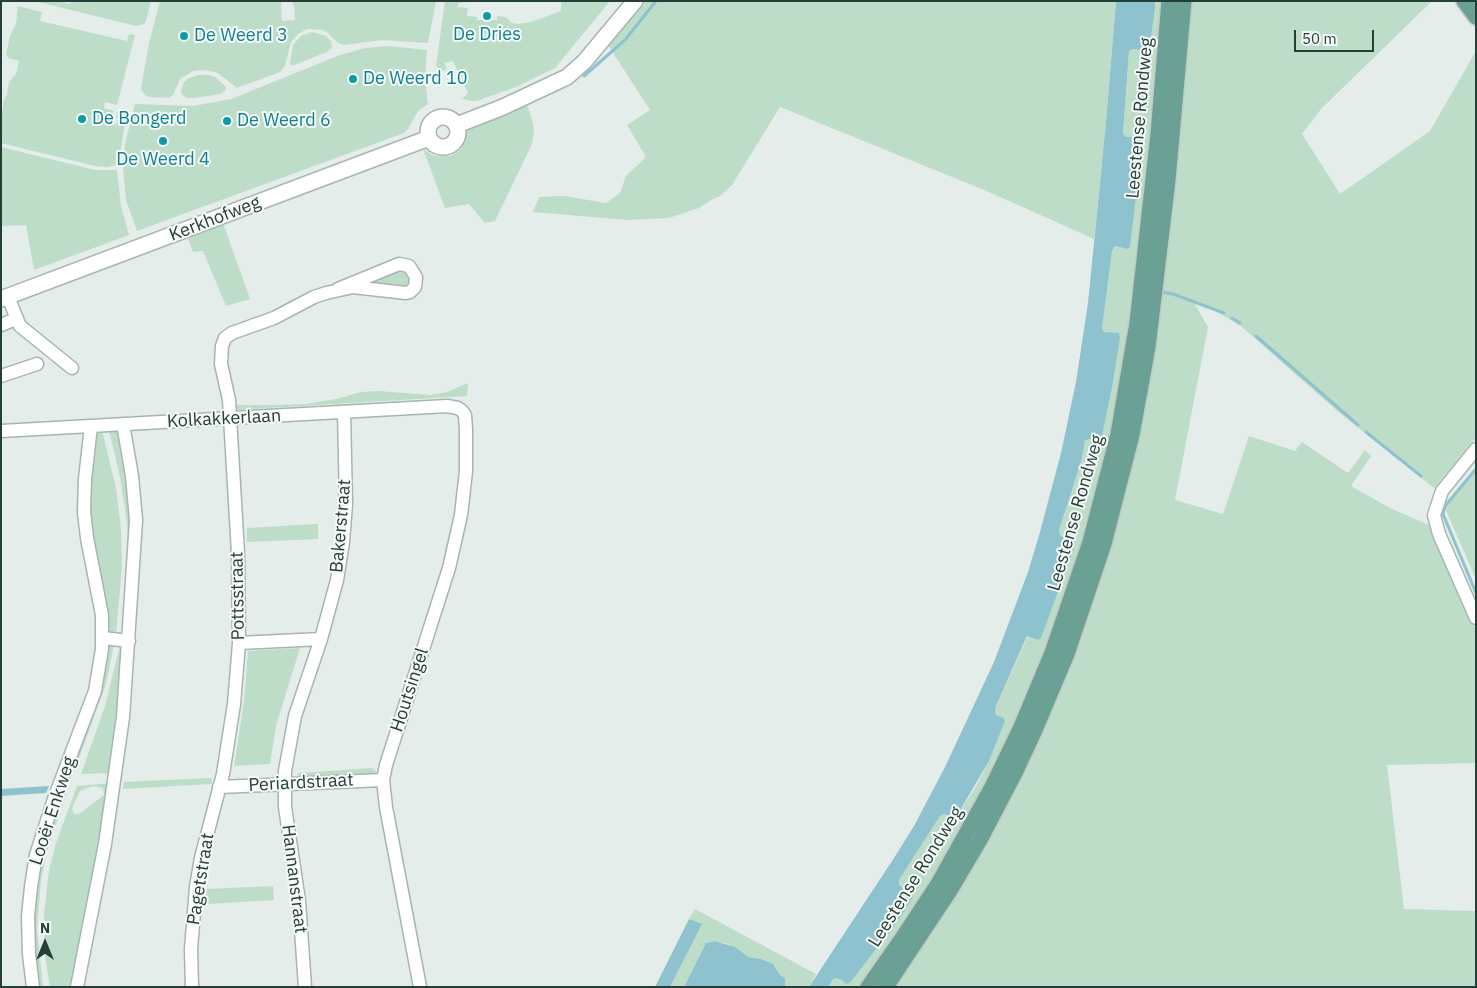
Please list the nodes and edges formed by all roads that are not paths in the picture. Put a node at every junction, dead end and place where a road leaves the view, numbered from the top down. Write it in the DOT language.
graph roads {
  1 [pos="635,1"];
  2 [pos="1169,1"];
  3 [pos="1184,1"];
  4 [pos="1464,1"];
  5 [pos="1476,17"];
  6 [pos="457,125"];
  7 [pos="429,138"];
  8 [pos="338,289"];
  9 [pos="4,298"];
  10 [pos="16,319"];
  11 [pos="1,324"];
  12 [pos="37,364"];
  13 [pos="72,368"];
  14 [pos="1,376"];
  15 [pos="447,406"];
  16 [pos="344,412"];
  17 [pos="230,418"];
  18 [pos="123,424"];
  19 [pos="91,426"];
  20 [pos="1,431"];
  21 [pos="1476,450"];
  22 [pos="1476,618"];
  23 [pos="103,638"];
  24 [pos="321,639"];
  25 [pos="129,640"];
  26 [pos="239,643"];
  27 [pos="285,771"];
  28 [pos="222,774"];
  29 [pos="384,780"];
  30 [pos="284,784"];
  31 [pos="219,787"];
  32 [pos="33,987"];
  33 [pos="77,987"];
  34 [pos="192,987"];
  35 [pos="305,987"];
  36 [pos="420,987"];
  37 [pos="868,987"];
  38 [pos="886,987"];
  1 -- 6 [label="street"];
  2 -- 37 [label="main road, Leestense Rondweg"];
  3 -- 38 [label="main road, Leestense Rondweg"];
  4 -- 5 [label="main road"];
  6 -- 7 [label="street"];
  6 -- 7 [label="street"];
  7 -- 9 [label="street, Kerkhofweg"];
  8 -- 8 [label="street"];
  8 -- 17 [label="street, Pottsstraat"];
  9 -- 10 [label="street"];
  10 -- 11 [label="street"];
  10 -- 13 [label="street"];
  12 -- 14 [label="street"];
  15 -- 16 [label="street, Kolkakkerlaan"];
  15 -- 29 [label="street, Houtsingel"];
  16 -- 17 [label="street, Kolkakkerlaan"];
  16 -- 24 [label="street, Bakerstraat"];
  17 -- 18 [label="street, Kolkakkerlaan"];
  17 -- 26 [label="street, Pottsstraat"];
  18 -- 19 [label="street, Kolkakkerlaan"];
  18 -- 25 [label="street"];
  19 -- 20 [label="street, Kolkakkerlaan"];
  19 -- 23 [label="street, Looër Enkweg"];
  21 -- 22 [label="street"];
  23 -- 25 [label="street"];
  23 -- 32 [label="street, Looër Enkweg"];
  24 -- 26 [label="street"];
  24 -- 27 [label="street, Bakerstraat"];
  25 -- 33 [label="street"];
  26 -- 28 [label="street, Pottsstraat"];
  27 -- 30 [label="street, Hannanstraat"];
  28 -- 31 [label="street, Pagetstraat"];
  29 -- 30 [label="street, Periardstraat"];
  29 -- 36 [label="street, Houtsingel"];
  30 -- 31 [label="street, Periardstraat"];
  30 -- 35 [label="street, Hannanstraat"];
  31 -- 34 [label="street, Pagetstraat"];
}
